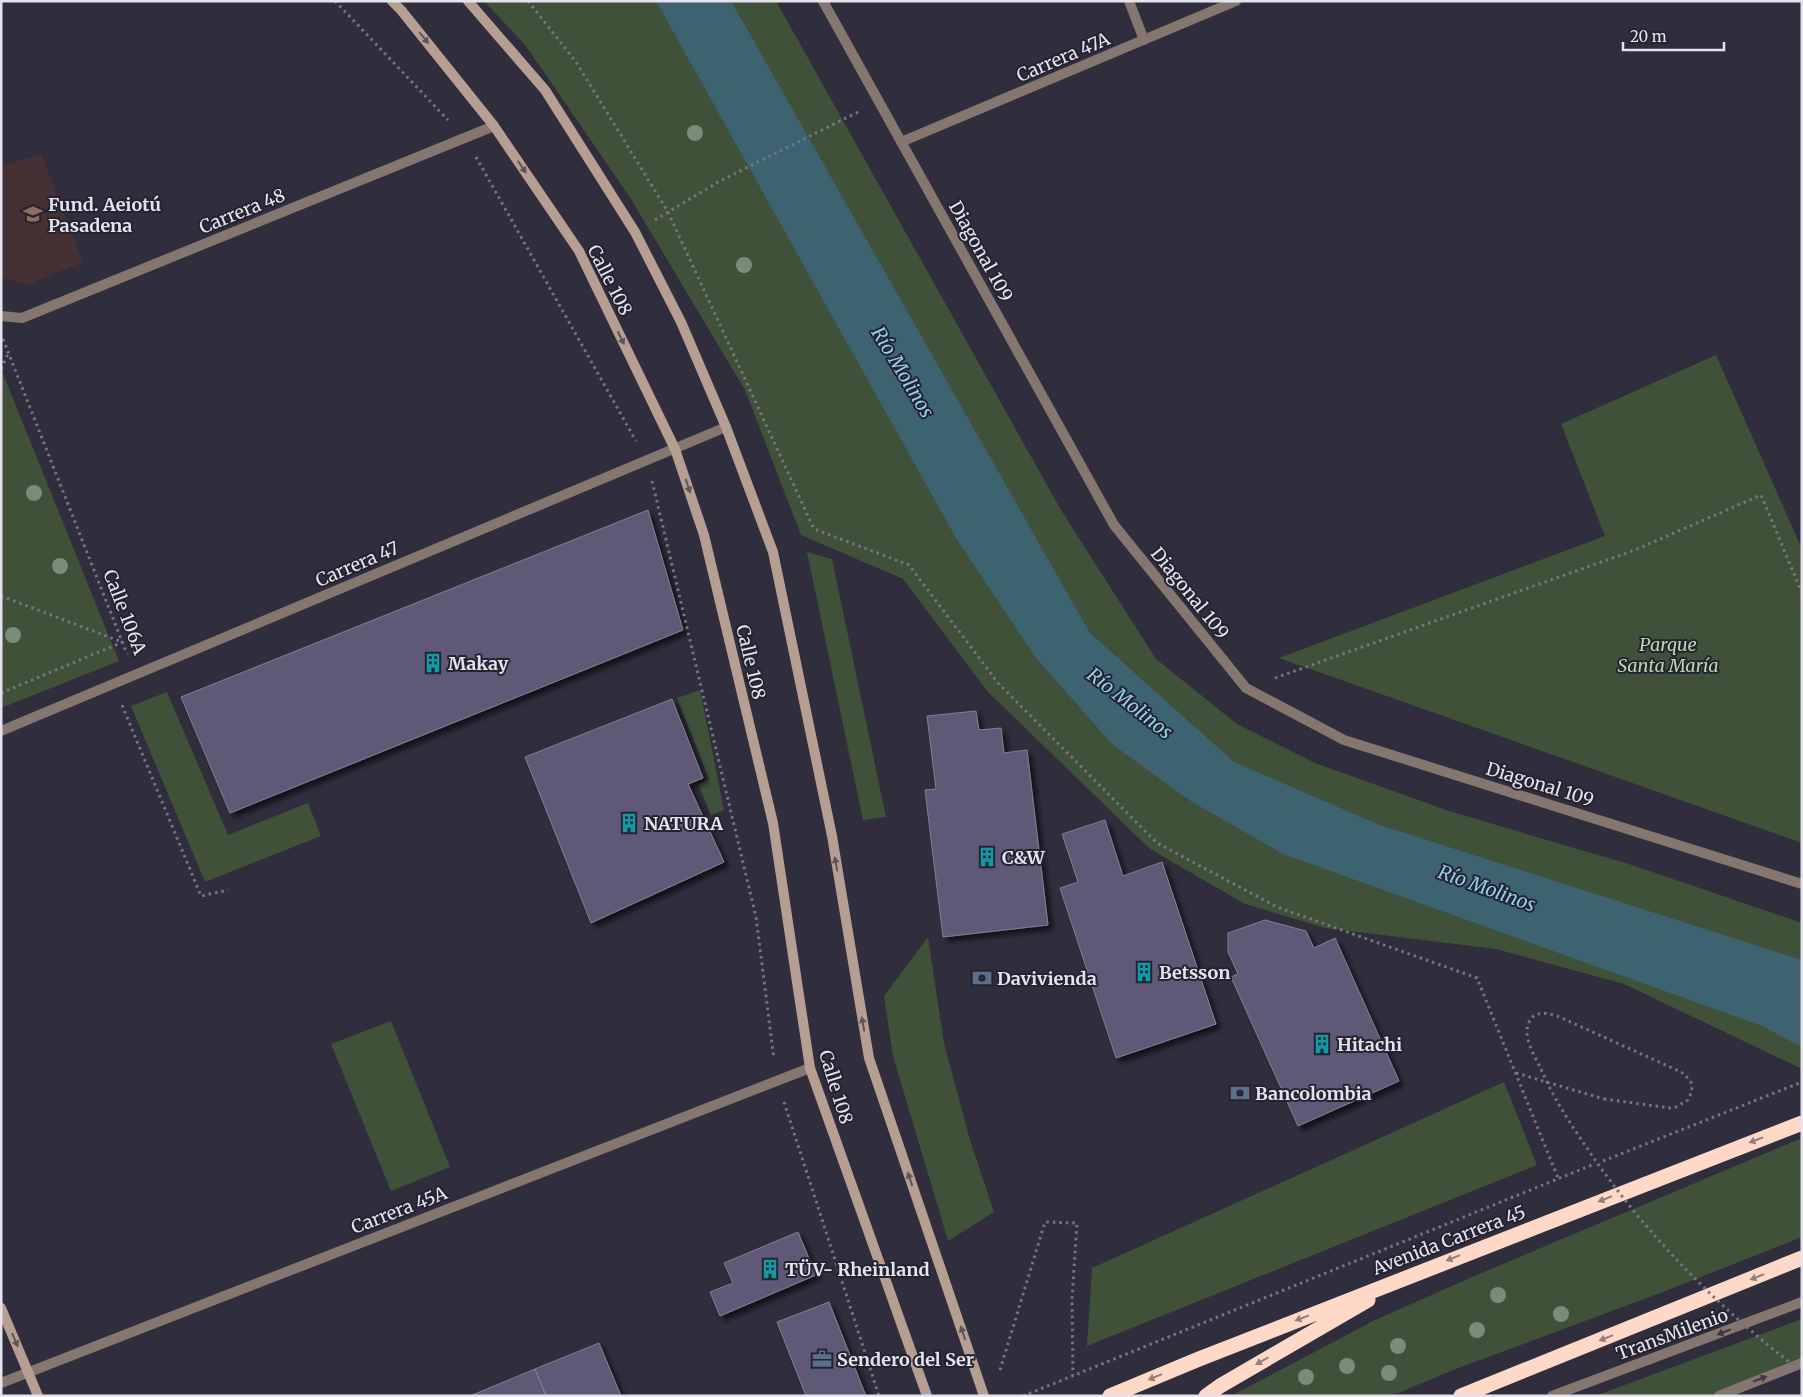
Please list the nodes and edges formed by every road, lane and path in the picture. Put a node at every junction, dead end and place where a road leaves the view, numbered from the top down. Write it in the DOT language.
graph roads {
  1 [pos="335,1"];
  2 [pos="392,1"];
  3 [pos="468,1"];
  4 [pos="528,1"];
  5 [pos="823,1"];
  6 [pos="1129,1"];
  7 [pos="1236,1"];
  8 [pos="1144,40"];
  9 [pos="840,120"];
  10 [pos="494,126"];
  11 [pos="465,137"];
  12 [pos="902,142"];
  13 [pos="668,212"];
  14 [pos="635,232"];
  15 [pos="1,316"];
  16 [pos="1,335"];
  17 [pos="9,353"];
  18 [pos="1,369"];
  19 [pos="726,427"];
  20 [pos="675,448"];
  21 [pos="647,460"];
  22 [pos="1802,594"];
  23 [pos="1,596"];
  24 [pos="123,642"];
  25 [pos="135,674"];
  26 [pos="1246,688"];
  27 [pos="1,693"];
  28 [pos="1,731"];
  29 [pos="1802,884"];
  30 [pos="228,890"];
  31 [pos="810,1068"];
  32 [pos="1516,1073"];
  33 [pos="777,1081"];
  34 [pos="1802,1082"];
  35 [pos="1802,1123"];
  36 [pos="1603,1160"];
  37 [pos="1592,1165"];
  38 [pos="1558,1178"];
  39 [pos="1802,1258"];
  40 [pos="1410,1276"];
  41 [pos="1802,1302"];
  42 [pos="1,1308"];
  43 [pos="1802,1363"];
  44 [pos="28,1372"];
  45 [pos="1000,1372"];
  46 [pos="1802,1372"];
  47 [pos="1073,1375"];
  48 [pos="1,1384"];
  49 [pos="38,1396"];
  50 [pos="879,1396"];
  51 [pos="926,1396"];
  52 [pos="984,1396"];
  53 [pos="1023,1396"];
  54 [pos="1110,1396"];
  55 [pos="1206,1396"];
  56 [pos="1461,1396"];
  57 [pos="1552,1396"];
  58 [pos="1719,1396"];
  1 -- 11 [label="path"];
  2 -- 10 [label="street, Calle 108, one-way"];
  3 -- 14 [label="street"];
  4 -- 13 [label="path"];
  5 -- 12 [label="street, Diagonal 109"];
  6 -- 8 [label="street"];
  7 -- 8 [label="street, Carrera 47A"];
  8 -- 12 [label="street, Carrera 47A"];
  9 -- 13 [label="path"];
  10 -- 11 [label="street, Carrera 48"];
  10 -- 20 [label="street, Calle 108, one-way"];
  11 -- 15 [label="street, Carrera 48"];
  11 -- 21 [label="path"];
  12 -- 26 [label="street, Diagonal 109"];
  13 -- 14 [label="path"];
  13 -- 32 [label="path"];
  14 -- 19 [label="street"];
  16 -- 17 [label="path, Calle 106A"];
  17 -- 18 [label="path"];
  17 -- 24 [label="path, Calle 106A"];
  19 -- 20 [label="street, Carrera 47"];
  52 -- 19 [label="street, one-way"];
  20 -- 21 [label="street, Carrera 47"];
  20 -- 31 [label="street, Calle 108, one-way"];
  21 -- 25 [label="street, Carrera 47"];
  21 -- 33 [label="path"];
  22 -- 26 [label="path"];
  23 -- 24 [label="path"];
  24 -- 25 [label="path, Calle 106A"];
  24 -- 27 [label="path"];
  25 -- 28 [label="street, Carrera 47"];
  25 -- 30 [label="path, Calle 106A"];
  26 -- 29 [label="street, Diagonal 109"];
  31 -- 33 [label="street, Carrera 45A"];
  31 -- 51 [label="street, Calle 108"];
  32 -- 38 [label="path"];
  32 -- 46 [label="path, bridge"];
  33 -- 44 [label="street, Carrera 45A"];
  33 -- 50 [label="path"];
  34 -- 36 [label="path"];
  35 -- 40 [label="highway, Avenida Carrera 45, one-way"];
  37 -- 38 [label="path"];
  38 -- 47 [label="path"];
  39 -- 56 [label="highway, one-way"];
  40 -- 54 [label="highway, Avenida Carrera 45, one-way"];
  40 -- 55 [label="highway, one-way"];
  41 -- 57 [label="street, TransMilenio, one-way"];
  42 -- 44 [label="street, one-way"];
  58 -- 43 [label="street, one-way"];
  44 -- 48 [label="street, Carrera 45A"];
  44 -- 49 [label="street"];
  45 -- 47 [label="path"];
  47 -- 53 [label="path"];
}
